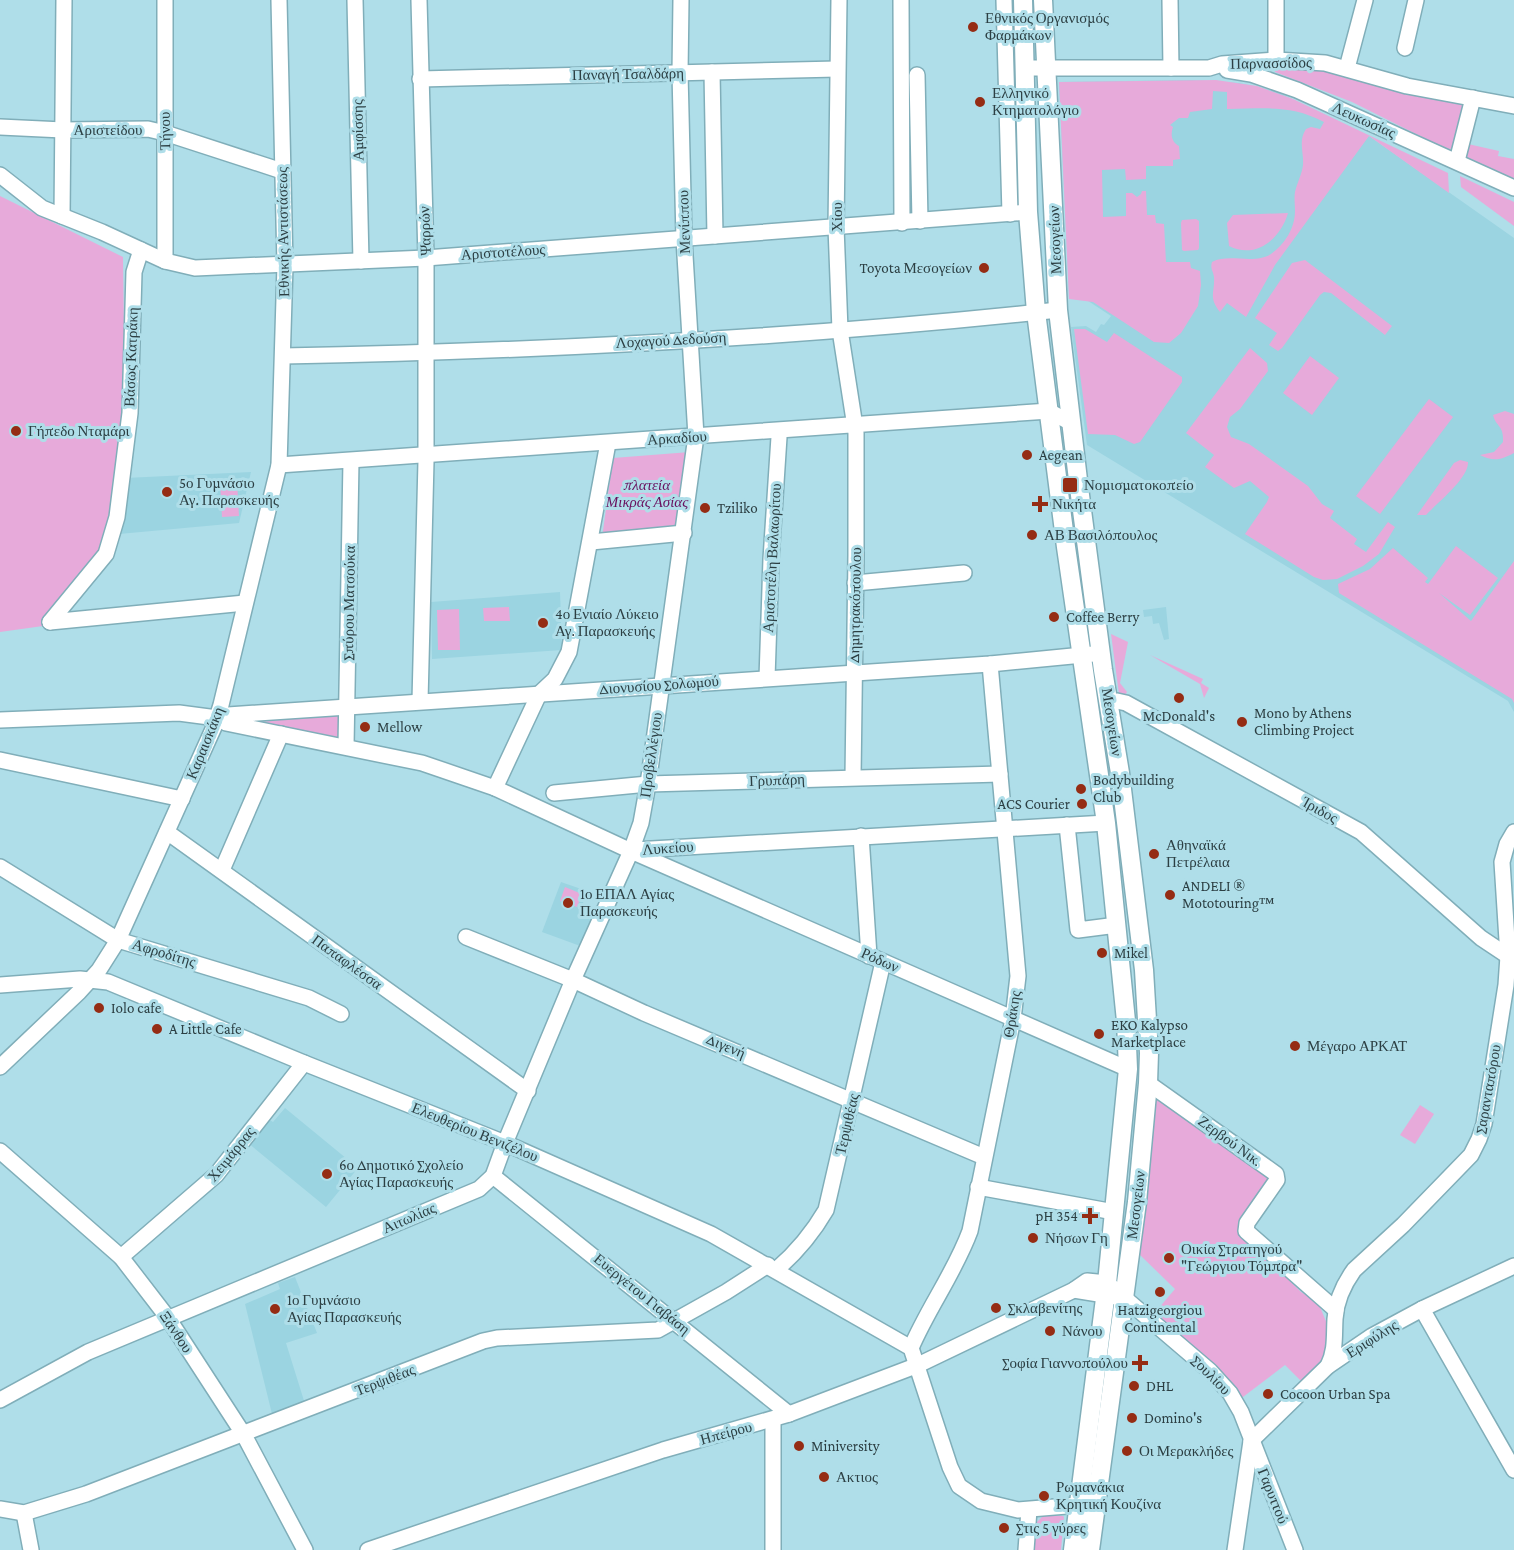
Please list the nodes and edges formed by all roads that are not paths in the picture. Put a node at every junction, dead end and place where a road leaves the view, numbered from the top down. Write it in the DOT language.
graph roads {
  1 [pos="64,0"];
  2 [pos="165,0"];
  3 [pos="279,0"];
  4 [pos="355,0"];
  5 [pos="419,0"];
  6 [pos="681,0"];
  7 [pos="839,0"];
  8 [pos="902,0"];
  9 [pos="1004,0"];
  10 [pos="1023,0"];
  11 [pos="1043,0"];
  12 [pos="1170,0"];
  13 [pos="1276,0"];
  14 [pos="1365,0"];
  15 [pos="1416,0"];
  16 [pos="1405,48"];
  17 [pos="1276,60"];
  18 [pos="1024,68"];
  19 [pos="1172,68"];
  20 [pos="1209,68"];
  21 [pos="1347,68"];
  22 [pos="837,69"];
  23 [pos="1046,69"];
  24 [pos="712,72"];
  25 [pos="680,73"];
  26 [pos="917,75"];
  27 [pos="420,79"];
  28 [pos="1473,98"];
  29 [pos="1514,106"];
  30 [pos="0,127"];
  31 [pos="63,130"];
  32 [pos="165,133"];
  33 [pos="1457,161"];
  34 [pos="282,171"];
  35 [pos="0,175"];
  36 [pos="1514,188"];
  37 [pos="1019,213"];
  38 [pos="62,216"];
  39 [pos="920,220"];
  40 [pos="902,223"];
  41 [pos="836,227"];
  42 [pos="715,236"];
  43 [pos="684,239"];
  44 [pos="141,250"];
  45 [pos="426,258"];
  46 [pos="165,261"];
  47 [pos="360,261"];
  48 [pos="285,265"];
  49 [pos="1058,310"];
  50 [pos="1036,312"];
  51 [pos="840,330"];
  52 [pos="690,339"];
  53 [pos="425,353"];
  54 [pos="283,356"];
  55 [pos="1049,416"];
  56 [pos="1071,423"];
  57 [pos="856,429"];
  58 [pos="779,437"];
  59 [pos="696,440"];
  60 [pos="608,445"];
  61 [pos="426,458"];
  62 [pos="351,464"];
  63 [pos="278,469"];
  64 [pos="684,533"];
  65 [pos="591,542"];
  66 [pos="964,573"];
  67 [pos="855,583"];
  68 [pos="245,603"];
  69 [pos="1092,654"];
  70 [pos="990,664"];
  71 [pos="853,672"];
  72 [pos="767,678"];
  73 [pos="660,685"];
  74 [pos="539,694"];
  75 [pos="420,701"];
  76 [pos="1108,703"];
  77 [pos="347,705"];
  78 [pos="217,718"];
  79 [pos="0,720"];
  80 [pos="281,734"];
  81 [pos="346,746"];
  82 [pos="0,760"];
  83 [pos="1000,774"];
  84 [pos="853,777"];
  85 [pos="648,784"];
  86 [pos="495,788"];
  87 [pos="554,794"];
  88 [pos="182,799"];
  89 [pos="1106,823"];
  90 [pos="1067,825"];
  91 [pos="1006,828"];
  92 [pos="167,832"];
  93 [pos="1514,832"];
  94 [pos="861,836"];
  95 [pos="631,851"];
  96 [pos="0,867"];
  97 [pos="222,870"];
  98 [pos="1117,925"];
  99 [pos="466,937"];
  100 [pos="118,940"];
  101 [pos="876,959"];
  102 [pos="1510,964"];
  103 [pos="86,979"];
  104 [pos="573,980"];
  105 [pos="0,985"];
  106 [pos="340,1014"];
  107 [pos="1013,1019"];
  108 [pos="304,1063"];
  109 [pos="0,1067"];
  110 [pos="1128,1070"];
  111 [pos="1148,1083"];
  112 [pos="528,1091"];
  113 [pos="853,1100"];
  114 [pos="505,1143"];
  115 [pos="0,1151"];
  116 [pos="984,1158"];
  117 [pos="493,1176"];
  118 [pos="978,1187"];
  119 [pos="1114,1212"];
  120 [pos="121,1257"];
  121 [pos="1514,1266"];
  122 [pos="772,1267"];
  123 [pos="1112,1292"];
  124 [pos="1422,1309"];
  125 [pos="1336,1310"];
  126 [pos="168,1318"];
  127 [pos="675,1321"];
  128 [pos="911,1348"];
  129 [pos="918,1365"];
  130 [pos="1328,1366"];
  131 [pos="0,1400"];
  132 [pos="789,1414"];
  133 [pos="773,1420"];
  134 [pos="244,1435"];
  135 [pos="1251,1441"];
  136 [pos="1514,1470"];
  137 [pos="1079,1505"];
  138 [pos="0,1509"];
  139 [pos="1029,1510"];
  140 [pos="24,1513"];
  141 [pos="31,1550"];
  142 [pos="305,1550"];
  143 [pos="368,1550"];
  144 [pos="773,1550"];
  145 [pos="1026,1550"];
  146 [pos="1073,1550"];
  147 [pos="1090,1550"];
  148 [pos="1235,1550"];
  149 [pos="1295,1550"];
  1 -- 31 [label="street"];
  2 -- 32 [label="street, Τήνου"];
  3 -- 34 [label="street, Εθνικής Αντιστάσεως"];
  4 -- 47 [label="street, Αμφίσσης"];
  5 -- 27 [label="street, Ψαρρών"];
  6 -- 25 [label="street, Μενίππου"];
  7 -- 22 [label="street, Χίου"];
  8 -- 40 [label="street"];
  9 -- 37 [label="street, Μεσογείων"];
  10 -- 18 [label="main road, Μεσογείων"];
  11 -- 23 [label="main road, Μεσογείων"];
  12 -- 19 [label="street"];
  13 -- 17 [label="street"];
  14 -- 21 [label="street"];
  15 -- 16 [label="street"];
  17 -- 20 [label="street, Παρνασσίδος"];
  17 -- 21 [label="street, Παρνασσίδος"];
  18 -- 23 [label="street, Παρνασσίδος"];
  18 -- 37 [label="main road, Μεσογείων"];
  19 -- 20 [label="street, Παρνασσίδος"];
  19 -- 23 [label="street, Παρνασσίδος"];
  20 -- 33 [label="street, Λευκωσίας"];
  21 -- 28 [label="street, Παρνασσίδος"];
  22 -- 24 [label="street, Παναγή Τσαλδάρη"];
  22 -- 41 [label="street, Χίου"];
  23 -- 49 [label="main road, Μεσογείων"];
  24 -- 25 [label="street, Παναγή Τσαλδάρη"];
  24 -- 42 [label="street"];
  25 -- 27 [label="street, Παναγή Τσαλδάρη"];
  25 -- 43 [label="street, Μενίππου"];
  26 -- 39 [label="street"];
  27 -- 45 [label="street, Ψαρρών"];
  28 -- 29 [label="street, Παρνασσίδος"];
  28 -- 33 [label="street"];
  30 -- 31 [label="street, Αριστείδου"];
  31 -- 32 [label="street, Αριστείδου"];
  31 -- 38 [label="street"];
  32 -- 34 [label="street, Αριστείδου"];
  32 -- 46 [label="street, Τήνου"];
  33 -- 36 [label="street, Λευκωσίας"];
  34 -- 48 [label="street, Εθνικής Αντιστάσεως"];
  35 -- 38 [label="street, Αριστοτέλους"];
  37 -- 39 [label="street, Αριστοτέλους"];
  37 -- 50 [label="main road, Μεσογείων"];
  38 -- 44 [label="street, Αριστοτέλους"];
  39 -- 40 [label="street, Αριστοτέλους"];
  40 -- 41 [label="street, Αριστοτέλους"];
  41 -- 42 [label="street, Αριστοτέλους"];
  41 -- 51 [label="street, Χίου"];
  42 -- 43 [label="street, Αριστοτέλους"];
  43 -- 45 [label="street, Αριστοτέλους"];
  43 -- 52 [label="street, Μενίππου"];
  44 -- 46 [label="street, Αριστοτέλους"];
  44 -- 68 [label="street, Βάσως Κατράκη"];
  45 -- 47 [label="street, Αριστοτέλους"];
  45 -- 53 [label="street, Ψαρρών"];
  46 -- 48 [label="street, Αριστοτέλους"];
  47 -- 48 [label="street, Αριστοτέλους"];
  48 -- 54 [label="street, Εθνικής Αντιστάσεως"];
  49 -- 50 [label="street, Λοχαγού Δεδούση"];
  49 -- 56 [label="main road, Μεσογείων"];
  50 -- 51 [label="street, Λοχαγού Δεδούση"];
  50 -- 55 [label="main road, Μεσογείων"];
  51 -- 52 [label="street, Λοχαγού Δεδούση"];
  51 -- 57 [label="street, Χίου"];
  52 -- 53 [label="street, Λοχαγού Δεδούση"];
  52 -- 59 [label="street, Μενίππου"];
  53 -- 54 [label="street, Λοχαγού Δεδούση"];
  53 -- 61 [label="street, Ψαρρών"];
  54 -- 63 [label="street, Εθνικής Αντιστάσεως"];
  55 -- 56 [label="street"];
  55 -- 57 [label="street, Αρκαδίου"];
  55 -- 69 [label="main road, Μεσογείων"];
  56 -- 69 [label="main road, Μεσογείων"];
  57 -- 58 [label="street, Αρκαδίου"];
  57 -- 59 [label="street, Αρκαδίου"];
  57 -- 67 [label="street, Δημητρακόπουλου"];
  58 -- 59 [label="street, Αρκαδίου"];
  58 -- 72 [label="street, Αριστοτέλη Βαλαωρίτου"];
  59 -- 60 [label="street, Αρκαδίου"];
  59 -- 64 [label="street, Προβελλέγιου"];
  60 -- 61 [label="street, Αρκαδίου"];
  60 -- 65 [label="street"];
  61 -- 62 [label="street, Αρκαδίου"];
  61 -- 75 [label="street, Ψαρρών"];
  62 -- 63 [label="street, Αρκαδίου"];
  62 -- 77 [label="street, Σπύρου Ματσούκα"];
  63 -- 68 [label="street, Καραισκάκη"];
  64 -- 65 [label="street"];
  64 -- 73 [label="street, Προβελλέγιου"];
  65 -- 74 [label="street"];
  66 -- 67 [label="street"];
  67 -- 71 [label="street, Δημητρακόπουλου"];
  68 -- 78 [label="street, Καραισκάκη"];
  69 -- 70 [label="street, Διονυσίου Σολωμού"];
  69 -- 76 [label="main road, Μεσογείων"];
  69 -- 89 [label="main road, Μεσογείων"];
  70 -- 71 [label="street, Διονυσίου Σολωμού"];
  70 -- 83 [label="street, Θράκης"];
  71 -- 72 [label="street, Διονυσίου Σολωμού"];
  71 -- 84 [label="street, Δημητρακόπουλου"];
  72 -- 73 [label="street, Διονυσίου Σολωμού"];
  73 -- 74 [label="street, Διονυσίου Σολωμού"];
  73 -- 85 [label="street, Προβελλέγιου"];
  74 -- 75 [label="street, Διονυσίου Σολωμού"];
  74 -- 86 [label="street"];
  75 -- 77 [label="street, Διονυσίου Σολωμού"];
  76 -- 102 [label="street, Ίριδος"];
  76 -- 111 [label="main road, Μεσογείων"];
  77 -- 78 [label="street, Διονυσίου Σολωμού"];
  77 -- 81 [label="street, Σπύρου Ματσούκα"];
  78 -- 79 [label="street"];
  78 -- 80 [label="street, Λυκείου"];
  78 -- 88 [label="street, Καραισκάκη"];
  80 -- 81 [label="street, Λυκείου"];
  80 -- 97 [label="street"];
  81 -- 86 [label="street, Λυκείου"];
  82 -- 88 [label="street"];
  83 -- 84 [label="street, Γρυπάρη"];
  83 -- 91 [label="street, Θράκης"];
  84 -- 85 [label="street, Γρυπάρη"];
  85 -- 87 [label="street, Γρυπάρη"];
  85 -- 95 [label="street, Προβελλέγιου"];
  86 -- 95 [label="street, Λυκείου"];
  88 -- 92 [label="street, Καραισκάκη"];
  89 -- 90 [label="street, Λυκείου"];
  89 -- 98 [label="main road, Μεσογείων"];
  90 -- 91 [label="street, Λυκείου"];
  90 -- 98 [label="street"];
  91 -- 94 [label="street, Λυκείου"];
  91 -- 107 [label="street, Θράκης"];
  92 -- 97 [label="street, Παπαφλέσσα"];
  92 -- 100 [label="street, Καραισκάκη"];
  93 -- 102 [label="street, Σαρανταπόρου"];
  94 -- 95 [label="street, Λυκείου"];
  94 -- 101 [label="street, Τερψιθέας"];
  95 -- 101 [label="street, Ρόδων"];
  95 -- 104 [label="street"];
  96 -- 100 [label="street, Αφροδίτης"];
  97 -- 112 [label="street, Παπαφλέσσα"];
  98 -- 110 [label="main road, Μεσογείων"];
  99 -- 104 [label="street, Διγενή"];
  100 -- 103 [label="street, Καραισκάκη"];
  100 -- 106 [label="street, Αφροδίτης"];
  101 -- 107 [label="street, Ρόδων"];
  101 -- 113 [label="street, Τερψιθέας"];
  102 -- 125 [label="street, Σαρανταπόρου"];
  103 -- 105 [label="street, Ελευθερίου Βενιζέλου"];
  103 -- 108 [label="street, Ελευθερίου Βενιζέλου"];
  103 -- 109 [label="street, Καραισκάκη"];
  104 -- 112 [label="street"];
  104 -- 113 [label="street, Διγενή"];
  107 -- 110 [label="street, Ρόδων"];
  107 -- 116 [label="street, Θράκης"];
  108 -- 114 [label="street, Ελευθερίου Βενιζέλου"];
  108 -- 120 [label="street, Χειμάρρας"];
  110 -- 119 [label="main road, Μεσογείων"];
  111 -- 123 [label="main road, Μεσογείων"];
  111 -- 125 [label="street, Ζερβού Νικ."];
  112 -- 114 [label="street"];
  113 -- 116 [label="street, Διγενή"];
  113 -- 122 [label="street, Τερψιθέας"];
  114 -- 117 [label="street"];
  114 -- 122 [label="street, Ελευθερίου Βενιζέλου"];
  115 -- 120 [label="street, Ξάνθου"];
  116 -- 118 [label="street, Θράκης"];
  117 -- 126 [label="street, Αιτωλίας"];
  117 -- 127 [label="street, Ευεργέτου Γιαβάση"];
  118 -- 119 [label="street"];
  118 -- 128 [label="street, Θράκης"];
  119 -- 123 [label="main road, Μεσογείων"];
  120 -- 126 [label="street, Ξάνθου"];
  121 -- 124 [label="street, Εριφύλης"];
  122 -- 127 [label="street, Τερψιθέας"];
  122 -- 128 [label="street, Ελευθερίου Βενιζέλου"];
  123 -- 129 [label="street, Ηπείρου"];
  123 -- 135 [label="street, Σουλίου"];
  123 -- 137 [label="main road, Μεσογείων"];
  123 -- 147 [label="main road, Μεσογείων"];
  124 -- 130 [label="street, Εριφύλης"];
  124 -- 136 [label="street"];
  125 -- 130 [label="street, Σαρανταπόρου"];
  126 -- 131 [label="street, Αιτωλίας"];
  126 -- 134 [label="street, Ξάνθου"];
  127 -- 132 [label="street, Ευεργέτου Γιαβάση"];
  127 -- 134 [label="street, Τερψιθέας"];
  128 -- 129 [label="street"];
  129 -- 132 [label="street, Ηπείρου"];
  129 -- 139 [label="street"];
  130 -- 135 [label="street, Εριφύλης"];
  132 -- 133 [label="street, Ηπείρου"];
  133 -- 143 [label="street, Ηπείρου"];
  133 -- 144 [label="street"];
  134 -- 140 [label="street, Τερψιθέας"];
  134 -- 142 [label="street, Ξάνθου"];
  135 -- 148 [label="street, Σουλίου"];
  135 -- 149 [label="street, Γαρυττού"];
  137 -- 139 [label="street"];
  137 -- 146 [label="main road, Μεσογείων"];
  138 -- 140 [label="street, Τερψιθέας"];
  139 -- 145 [label="street"];
  140 -- 141 [label="street"];
}
